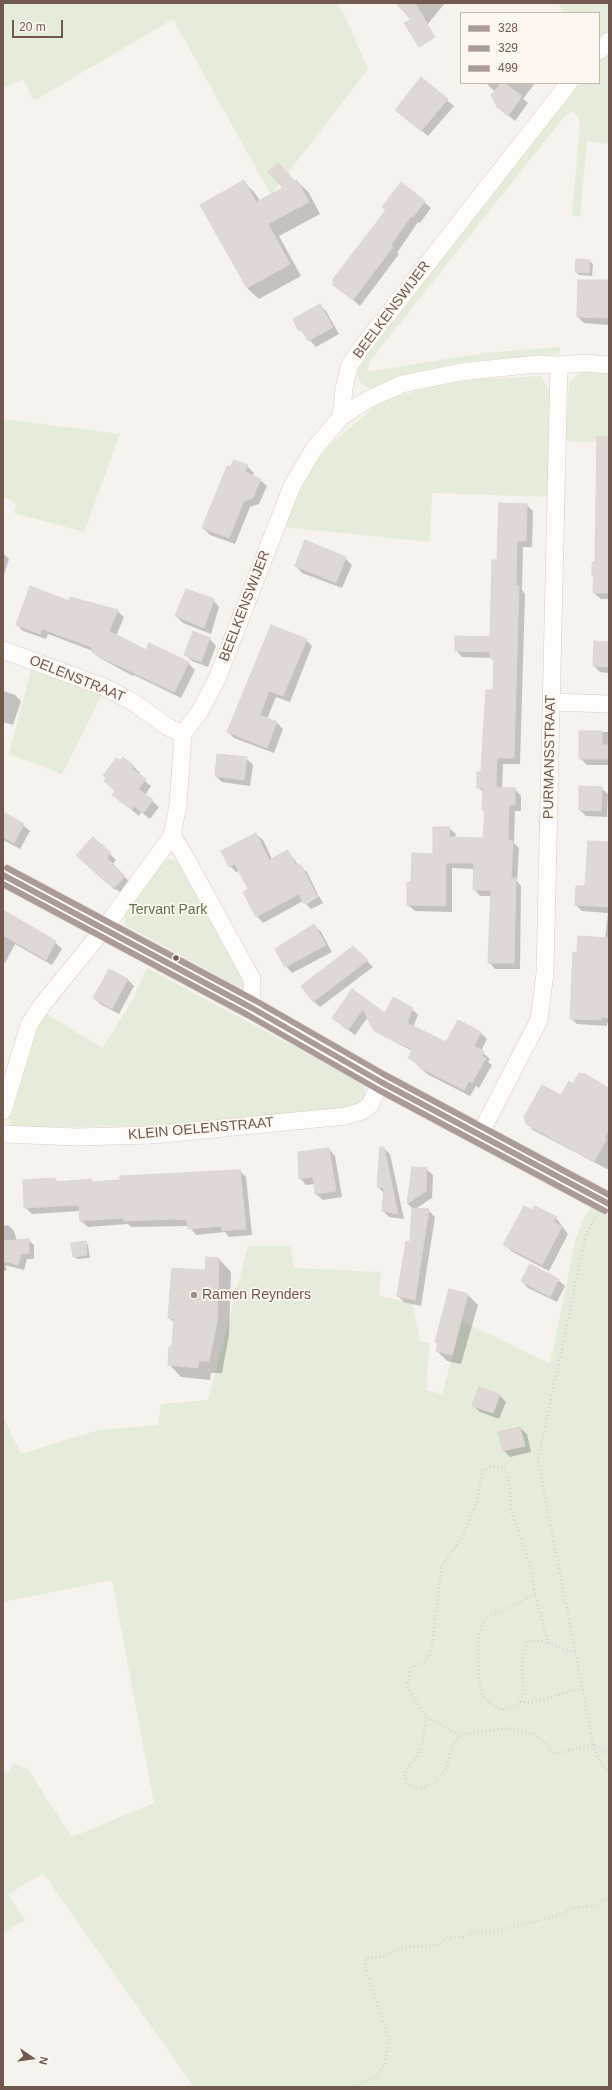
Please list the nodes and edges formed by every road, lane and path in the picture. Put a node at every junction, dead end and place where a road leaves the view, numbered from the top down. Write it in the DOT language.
graph roads {
  1 [pos="609,41"];
  2 [pos="600,50"];
  3 [pos="568,84"];
  4 [pos="559,365"];
  5 [pos="609,365"];
  6 [pos="341,417"];
  7 [pos="3,650"];
  8 [pos="551,702"];
  9 [pos="609,704"];
  10 [pos="183,734"];
  11 [pos="172,836"];
  12 [pos="3,875"];
  13 [pos="103,930"];
  14 [pos="252,1008"];
  15 [pos="381,1082"];
  16 [pos="3,1111"];
  17 [pos="3,1134"];
  18 [pos="480,1134"];
  19 [pos="607,1202"];
  20 [pos="535,1594"];
  21 [pos="548,1643"];
  22 [pos="575,1653"];
  23 [pos="582,1688"];
  24 [pos="520,1702"];
  25 [pos="426,1717"];
  26 [pos="460,1735"];
  27 [pos="593,1744"];
  28 [pos="609,1755"];
  29 [pos="609,1772"];
  30 [pos="609,1898"];
  31 [pos="354,2087"];
  1 -- 2 [label="street"];
  3 -- 6 [label="street, BEELKENSWIJER"];
  4 -- 5 [label="street"];
  4 -- 6 [label="street"];
  4 -- 8 [label="street, PURMANSSTRAAT"];
  6 -- 10 [label="street, BEELKENSWIJER"];
  7 -- 10 [label="street, OELENSTRAAT"];
  8 -- 9 [label="street"];
  8 -- 18 [label="street, PURMANSSTRAAT"];
  10 -- 11 [label="street"];
  11 -- 13 [label="street"];
  11 -- 14 [label="street"];
  12 -- 13 [label="street"];
  13 -- 14 [label="street"];
  13 -- 16 [label="street"];
  14 -- 15 [label="street"];
  15 -- 17 [label="street, KLEIN OELENSTRAAT"];
  15 -- 18 [label="street"];
  18 -- 19 [label="street"];
  19 -- 22 [label="path"];
  20 -- 21 [label="path"];
  20 -- 24 [label="path"];
  20 -- 25 [label="path"];
  21 -- 22 [label="path"];
  21 -- 24 [label="path"];
  22 -- 23 [label="path"];
  23 -- 24 [label="path"];
  23 -- 27 [label="path"];
  25 -- 26 [label="path"];
  25 -- 26 [label="path"];
  26 -- 27 [label="path"];
  27 -- 28 [label="path"];
  27 -- 29 [label="path"];
  30 -- 31 [label="path"];
}
